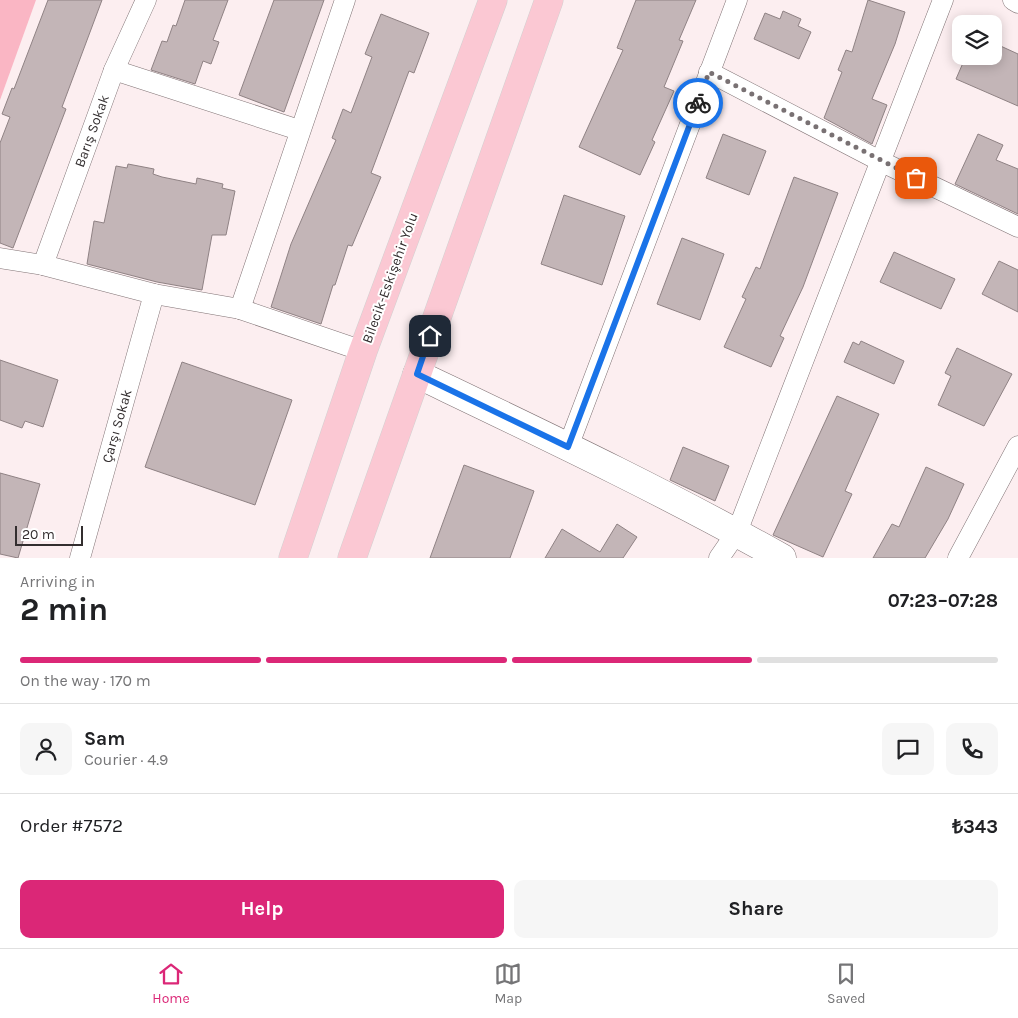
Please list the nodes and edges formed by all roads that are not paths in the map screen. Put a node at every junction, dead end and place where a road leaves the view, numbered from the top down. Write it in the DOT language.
graph roads {
  1 [pos="146,0"];
  2 [pos="345,0"];
  3 [pos="493,0"];
  4 [pos="549,0"];
  5 [pos="737,0"];
  6 [pos="943,0"];
  7 [pos="1013,0"];
  8 [pos="1018,3"];
  9 [pos="114,70"];
  10 [pos="709,72"];
  11 [pos="299,130"];
  12 [pos="882,162"];
  13 [pos="1018,227"];
  14 [pos="0,258"];
  15 [pos="43,265"];
  16 [pos="154,294"];
  17 [pos="240,309"];
  18 [pos="363,351"];
  19 [pos="417,374"];
  20 [pos="1018,446"];
  21 [pos="568,447"];
  22 [pos="737,532"];
  23 [pos="80,558"];
  24 [pos="292,558"];
  25 [pos="352,558"];
  26 [pos="719,558"];
  27 [pos="782,558"];
  28 [pos="958,558"];
  1 -- 9 [label="street, Barış Sokak"];
  2 -- 11 [label="street"];
  3 -- 18 [label="main road, Bilecik-Eskişehir Yolu"];
  4 -- 19 [label="main road"];
  5 -- 10 [label="street"];
  6 -- 12 [label="street"];
  7 -- 8 [label="street"];
  9 -- 11 [label="street"];
  9 -- 15 [label="street, Barış Sokak"];
  10 -- 12 [label="street"];
  10 -- 21 [label="street"];
  11 -- 17 [label="street"];
  12 -- 13 [label="street"];
  12 -- 22 [label="street"];
  14 -- 15 [label="street"];
  15 -- 16 [label="street"];
  16 -- 17 [label="street"];
  16 -- 23 [label="street, Çarşı Sokak"];
  17 -- 18 [label="street"];
  18 -- 24 [label="main road, Bilecik-Eskişehir Yolu"];
  19 -- 21 [label="street"];
  19 -- 25 [label="main road"];
  20 -- 28 [label="street"];
  21 -- 22 [label="street"];
  22 -- 26 [label="street"];
  22 -- 27 [label="street"];
}
